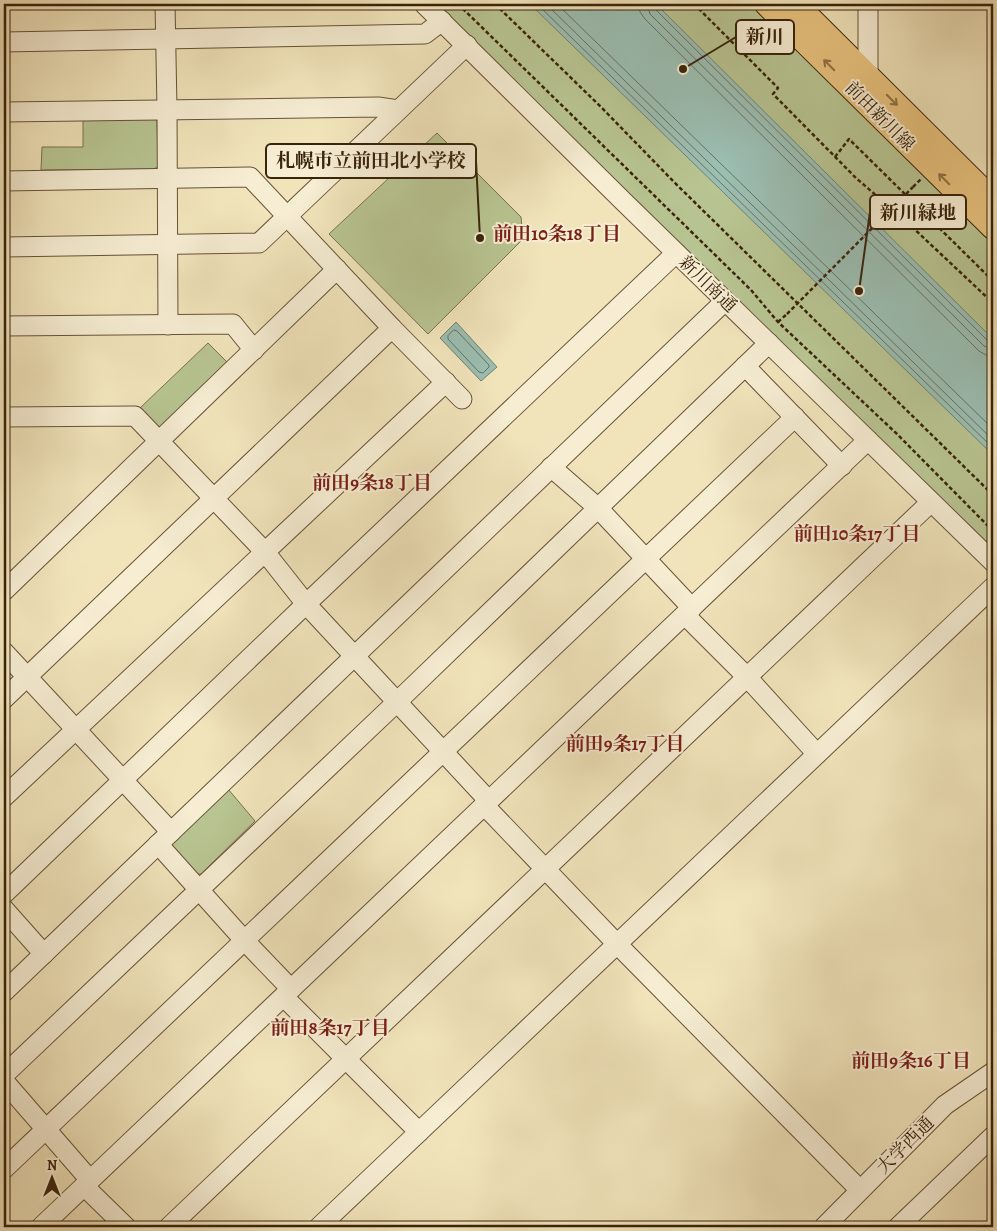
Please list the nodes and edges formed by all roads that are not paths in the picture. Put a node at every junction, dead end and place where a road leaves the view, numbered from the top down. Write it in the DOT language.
graph roads {
  1 [pos="165,4"];
  2 [pos="424,4"];
  3 [pos="768,4"];
  4 [pos="795,4"];
  5 [pos="868,4"];
  6 [pos="442,21"];
  7 [pos="165,39"];
  8 [pos="4,42"];
  9 [pos="467,45"];
  10 [pos="868,76"];
  11 [pos="167,109"];
  12 [pos="398,110"];
  13 [pos="4,112"];
  14 [pos="167,178"];
  15 [pos="4,180"];
  16 [pos="990,208"];
  17 [pos="287,216"];
  18 [pos="168,244"];
  19 [pos="4,247"];
  20 [pos="676,253"];
  21 [pos="337,269"];
  22 [pos="725,300"];
  23 [pos="168,325"];
  24 [pos="4,326"];
  25 [pos="392,328"];
  26 [pos="769,343"];
  27 [pos="254,350"];
  28 [pos="745,366"];
  29 [pos="446,382"];
  30 [pos="462,399"];
  31 [pos="4,417"];
  32 [pos="795,417"];
  33 [pos="868,440"];
  34 [pos="160,441"];
  35 [pos="842,466"];
  36 [pos="551,467"];
  37 [pos="214,498"];
  38 [pos="931,502"];
  39 [pos="598,508"];
  40 [pos="265,552"];
  41 [pos="646,559"];
  42 [pos="993,562"];
  43 [pos="993,587"];
  44 [pos="4,591"];
  45 [pos="306,604"];
  46 [pos="689,611"];
  47 [pos="4,652"];
  48 [pos="355,655"];
  49 [pos="27,676"];
  50 [pos="747,677"];
  51 [pos="4,699"];
  52 [pos="398,701"];
  53 [pos="75,730"];
  54 [pos="444,751"];
  55 [pos="817,754"];
  56 [pos="123,780"];
  57 [pos="4,797"];
  58 [pos="487,803"];
  59 [pos="164,838"];
  60 [pos="545,870"];
  61 [pos="199,890"];
  62 [pos="4,894"];
  63 [pos="4,909"];
  64 [pos="244,940"];
  65 [pos="617,944"];
  66 [pos="44,954"];
  67 [pos="4,992"];
  68 [pos="287,993"];
  69 [pos="346,1058"];
  70 [pos="993,1072"];
  71 [pos="4,1076"];
  72 [pos="4,1081"];
  73 [pos="46,1129"];
  74 [pos="419,1132"];
  75 [pos="993,1136"];
  76 [pos="4,1169"];
  77 [pos="88,1183"];
  78 [pos="860,1190"];
  79 [pos="832,1224"];
  80 [pos="41,1227"];
  81 [pos="126,1227"];
  82 [pos="169,1227"];
  83 [pos="319,1227"];
  84 [pos="898,1227"];
  1 -- 7 [label="street"];
  2 -- 6 [label="street, 新川南通"];
  16 -- 3 [label="main road, 前田新川線, one-way"];
  4 -- 10 [label="main road, 前田新川線"];
  5 -- 10 [label="street"];
  6 -- 7 [label="street"];
  6 -- 9 [label="street, 新川南通"];
  7 -- 8 [label="street"];
  7 -- 11 [label="street"];
  9 -- 12 [label="street"];
  9 -- 20 [label="street, 新川南通"];
  10 -- 16 [label="main road, 前田新川線, one-way"];
  11 -- 12 [label="street"];
  11 -- 13 [label="street"];
  11 -- 14 [label="street"];
  12 -- 17 [label="street"];
  14 -- 15 [label="street"];
  14 -- 17 [label="street"];
  14 -- 18 [label="street"];
  17 -- 18 [label="street"];
  17 -- 21 [label="street"];
  18 -- 19 [label="street"];
  18 -- 23 [label="street"];
  20 -- 22 [label="street, 新川南通"];
  20 -- 45 [label="street"];
  21 -- 25 [label="street"];
  21 -- 27 [label="street"];
  22 -- 26 [label="street, 新川南通"];
  22 -- 36 [label="street"];
  23 -- 24 [label="street"];
  23 -- 27 [label="street"];
  25 -- 29 [label="street"];
  25 -- 37 [label="street"];
  26 -- 28 [label="street"];
  26 -- 33 [label="street, 新川南通"];
  27 -- 34 [label="street"];
  28 -- 32 [label="street"];
  28 -- 39 [label="street"];
  29 -- 30 [label="street"];
  29 -- 40 [label="street"];
  31 -- 34 [label="street"];
  32 -- 35 [label="street"];
  32 -- 41 [label="street"];
  33 -- 35 [label="street"];
  33 -- 38 [label="street, 新川南通"];
  34 -- 37 [label="street"];
  34 -- 44 [label="street"];
  35 -- 46 [label="street"];
  36 -- 39 [label="street"];
  36 -- 48 [label="street"];
  37 -- 40 [label="street"];
  37 -- 49 [label="street"];
  38 -- 42 [label="street, 新川南通"];
  38 -- 50 [label="street"];
  39 -- 41 [label="street"];
  39 -- 52 [label="street"];
  40 -- 45 [label="street"];
  40 -- 53 [label="street"];
  41 -- 46 [label="street"];
  41 -- 54 [label="street"];
  43 -- 55 [label="street"];
  45 -- 48 [label="street"];
  45 -- 56 [label="street"];
  46 -- 50 [label="street"];
  46 -- 58 [label="street"];
  47 -- 49 [label="street"];
  48 -- 52 [label="street"];
  48 -- 59 [label="street"];
  49 -- 51 [label="street"];
  49 -- 53 [label="street"];
  50 -- 55 [label="street"];
  50 -- 60 [label="street"];
  52 -- 54 [label="street"];
  52 -- 61 [label="street"];
  53 -- 56 [label="street"];
  53 -- 57 [label="street"];
  54 -- 58 [label="street"];
  54 -- 64 [label="street"];
  55 -- 65 [label="street"];
  56 -- 59 [label="street"];
  56 -- 62 [label="street"];
  58 -- 60 [label="street"];
  58 -- 68 [label="street"];
  59 -- 61 [label="street"];
  59 -- 66 [label="street"];
  60 -- 65 [label="street"];
  60 -- 69 [label="street"];
  61 -- 64 [label="street"];
  61 -- 71 [label="street"];
  63 -- 66 [label="street"];
  64 -- 68 [label="street"];
  64 -- 73 [label="street"];
  65 -- 74 [label="street"];
  65 -- 78 [label="street"];
  66 -- 67 [label="street"];
  68 -- 69 [label="street"];
  68 -- 77 [label="street"];
  69 -- 74 [label="street"];
  69 -- 82 [label="street"];
  70 -- 78 [label="street, 大学西通"];
  72 -- 73 [label="street"];
  73 -- 76 [label="street"];
  73 -- 77 [label="street"];
  74 -- 83 [label="street"];
  75 -- 84 [label="street"];
  77 -- 80 [label="street"];
  77 -- 81 [label="street"];
  78 -- 79 [label="street, 大学西通"];
}
